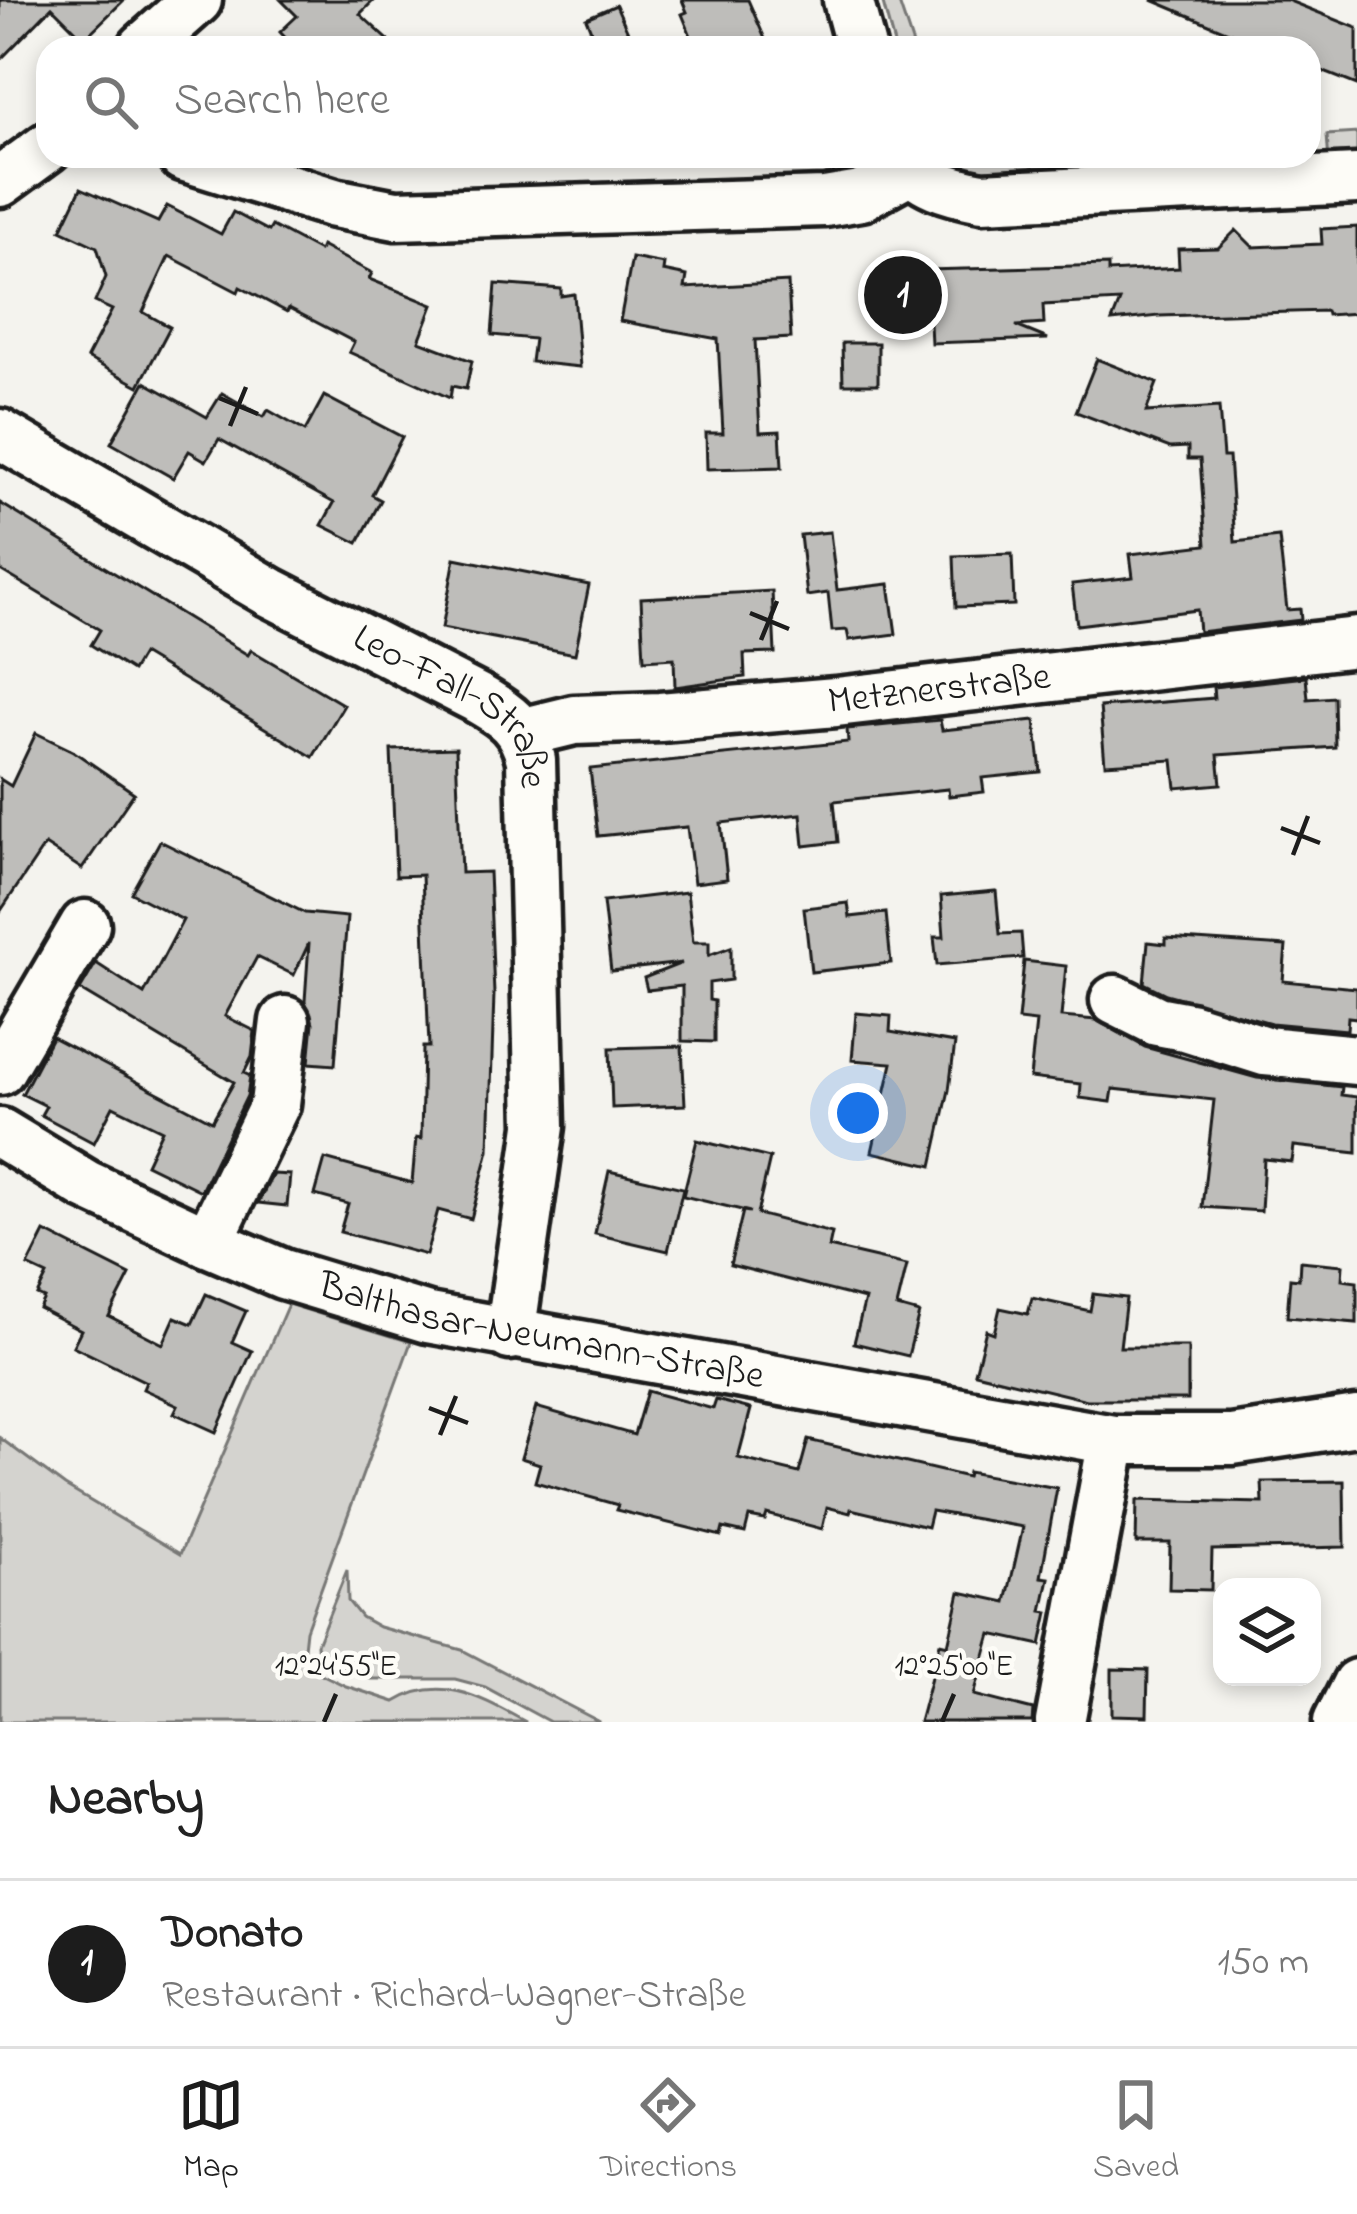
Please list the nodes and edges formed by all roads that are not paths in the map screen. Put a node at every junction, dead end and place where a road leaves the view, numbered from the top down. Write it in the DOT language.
graph roads {
  1 [pos="196,0"];
  2 [pos="848,0"];
  3 [pos="156,36"];
  4 [pos="858,36"];
  5 [pos="36,156"];
  6 [pos="222,168"];
  7 [pos="898,168"];
  8 [pos="914,168"];
  9 [pos="1357,179"];
  10 [pos="0,182"];
  11 [pos="0,434"];
  12 [pos="1357,642"];
  13 [pos="525,732"];
  14 [pos="86,925"];
  15 [pos="1115,1000"];
  16 [pos="285,1022"];
  17 [pos="1357,1060"];
  18 [pos="0,1070"];
  19 [pos="0,1132"];
  20 [pos="208,1243"];
  21 [pos="510,1335"];
  22 [pos="1357,1421"];
  23 [pos="1113,1440"];
  24 [pos="1357,1684"];
  25 [pos="1060,1722"];
  26 [pos="1338,1722"];
  1 -- 3 [label="street"];
  2 -- 4 [label="street"];
  5 -- 10 [label="street"];
  6 -- 7 [label="street"];
  8 -- 9 [label="street"];
  11 -- 13 [label="street, Leo-Fall-Straße"];
  12 -- 13 [label="street, Metznerstraße"];
  13 -- 21 [label="street, Leo-Fall-Straße"];
  14 -- 18 [label="street"];
  15 -- 17 [label="street"];
  16 -- 20 [label="street"];
  19 -- 20 [label="street, Balthasar-Neumann-Straße"];
  20 -- 21 [label="street, Balthasar-Neumann-Straße"];
  21 -- 23 [label="street, Balthasar-Neumann-Straße"];
  22 -- 23 [label="street, Balthasar-Neumann-Straße"];
  23 -- 25 [label="street"];
  24 -- 26 [label="street"];
}
